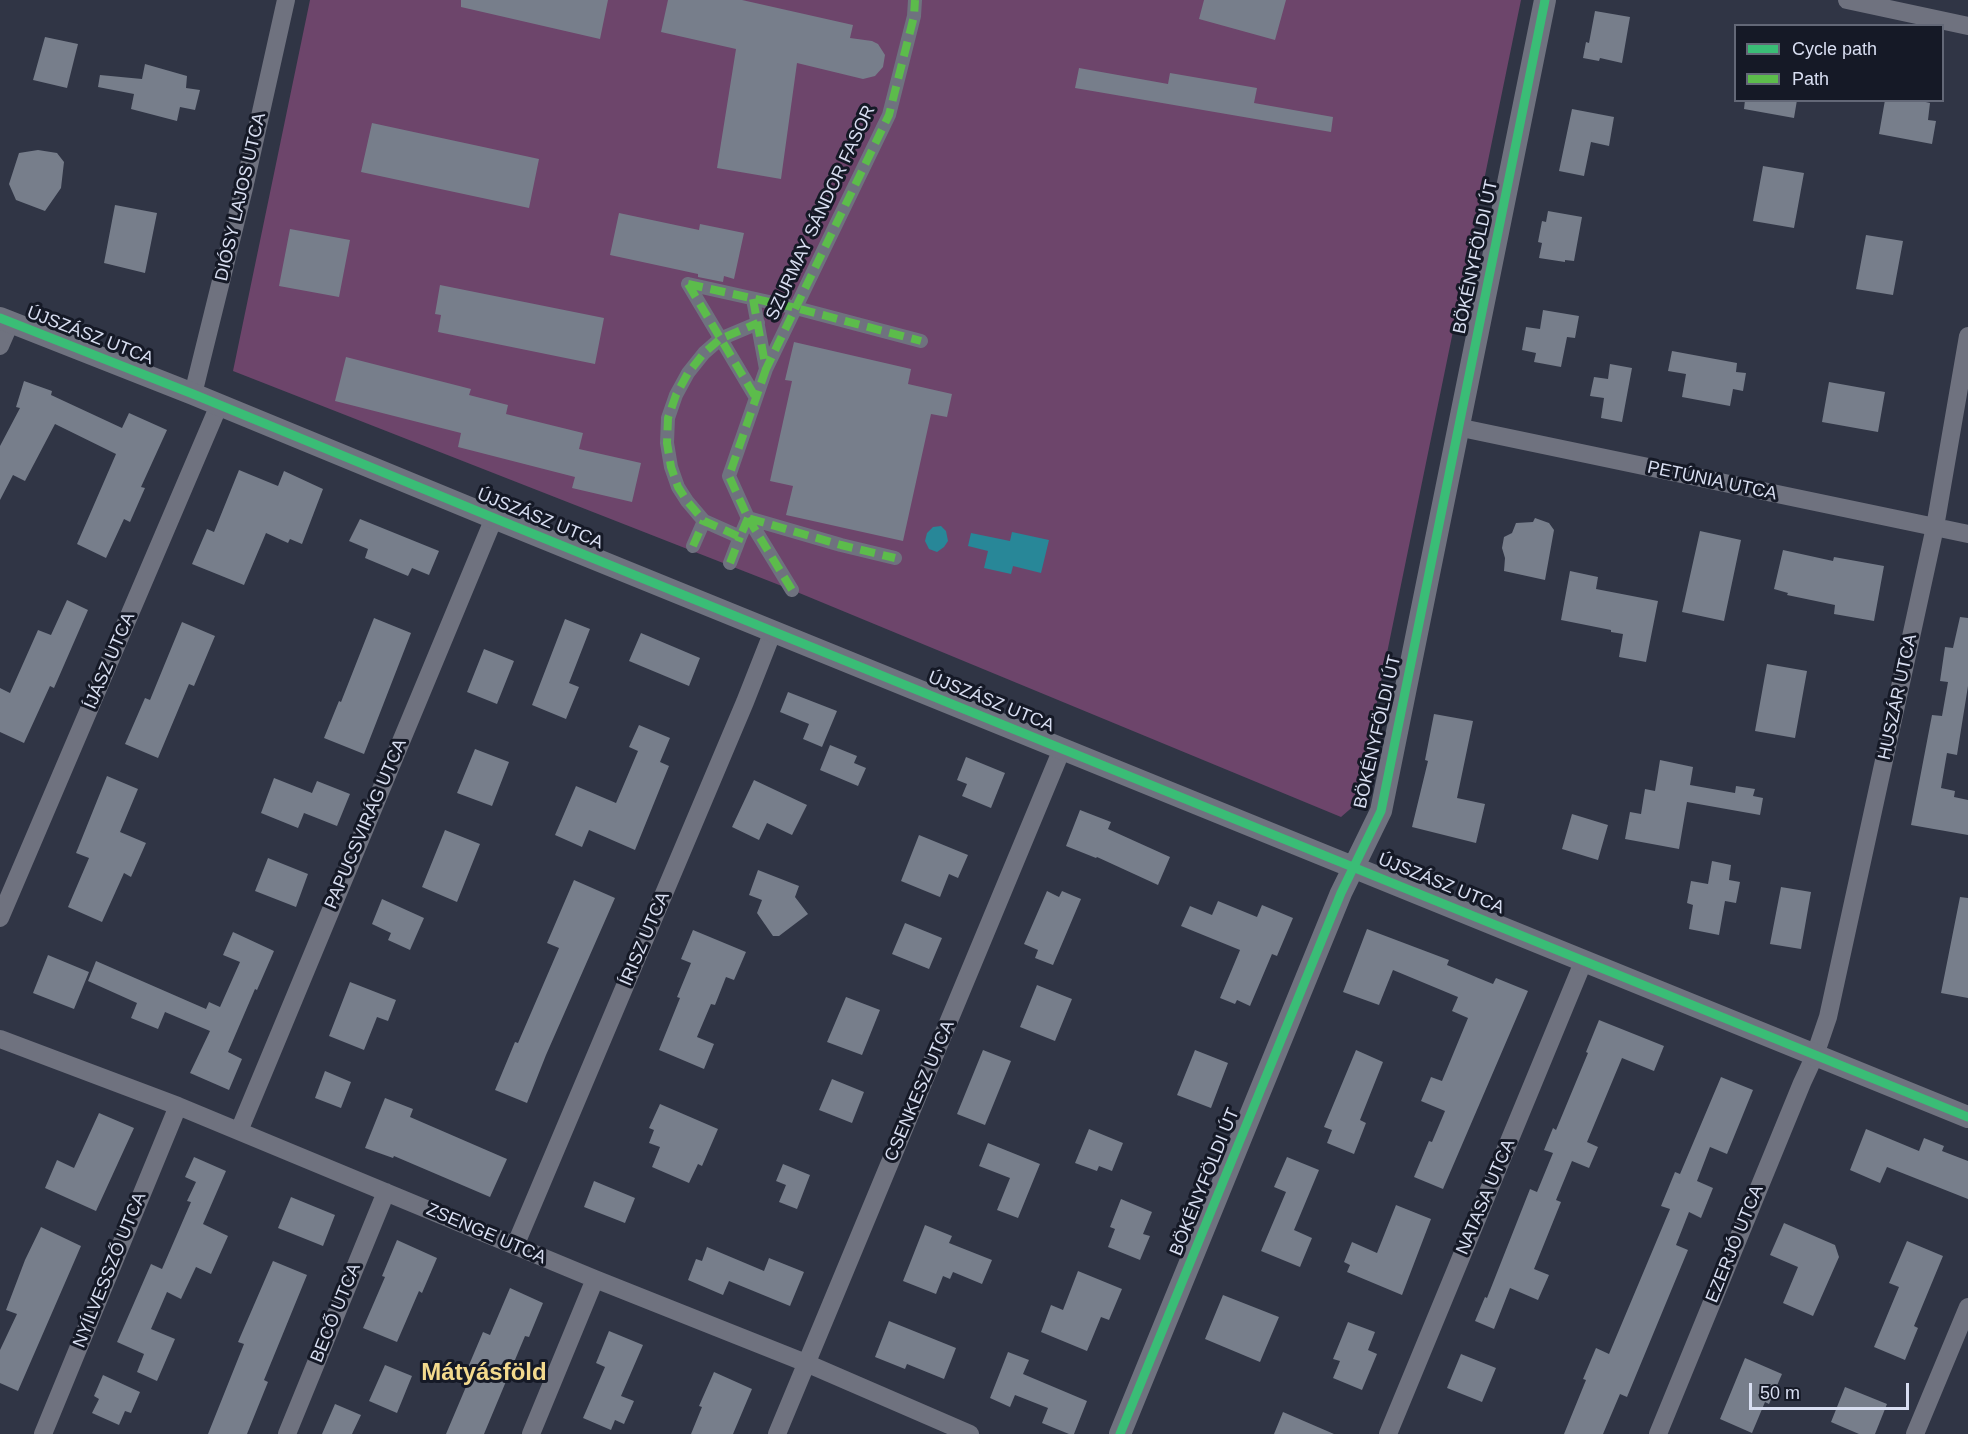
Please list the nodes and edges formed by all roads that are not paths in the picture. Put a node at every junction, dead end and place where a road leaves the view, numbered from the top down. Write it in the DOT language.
graph roads {
  1 [pos="286,0"];
  2 [pos="915,0"];
  3 [pos="1545,0"];
  4 [pos="1847,0"];
  5 [pos="1968,26"];
  6 [pos="753,299"];
  7 [pos="796,308"];
  8 [pos="5,321"];
  9 [pos="758,323"];
  10 [pos="1968,336"];
  11 [pos="720,339"];
  12 [pos="921,341"];
  13 [pos="0,346"];
  14 [pos="766,369"];
  15 [pos="193,394"];
  16 [pos="756,398"];
  17 [pos="219,405"];
  18 [pos="1457,427"];
  19 [pos="494,518"];
  20 [pos="748,518"];
  21 [pos="704,521"];
  22 [pos="1935,527"];
  23 [pos="1968,534"];
  24 [pos="740,537"];
  25 [pos="693,546"];
  26 [pos="895,558"];
  27 [pos="730,563"];
  28 [pos="792,590"];
  29 [pos="772,631"];
  30 [pos="1062,749"];
  31 [pos="1354,867"];
  32 [pos="0,918"];
  33 [pos="1584,960"];
  34 [pos="0,1039"];
  35 [pos="1815,1056"];
  36 [pos="178,1106"];
  37 [pos="1968,1118"];
  38 [pos="239,1131"];
  39 [pos="386,1192"];
  40 [pos="515,1246"];
  41 [pos="595,1279"];
  42 [pos="1968,1307"];
  43 [pos="806,1364"];
  44 [pos="43,1434"];
  45 [pos="287,1434"];
  46 [pos="531,1434"];
  47 [pos="777,1434"];
  48 [pos="970,1434"];
  49 [pos="1120,1434"];
  50 [pos="1388,1434"];
  51 [pos="1658,1434"];
  52 [pos="1915,1434"];
  1 -- 15 [label="street, DIÓSY LAJOS UTCA"];
  2 -- 7 [label="street, SZURMAY SÁNDOR FASOR"];
  3 -- 18 [label="street, BÖKÉNYFÖLDI ÚT"];
  4 -- 5 [label="street"];
  6 -- 7 [label="street"];
  6 -- 9 [label="street, SZURMAY SÁNDOR FASOR"];
  6 -- 11 [label="street"];
  7 -- 12 [label="street"];
  7 -- 14 [label="street, SZURMAY SÁNDOR FASOR"];
  8 -- 13 [label="street"];
  8 -- 15 [label="street, ÚJSZÁSZ UTCA"];
  9 -- 11 [label="street"];
  9 -- 14 [label="street, SZURMAY SÁNDOR FASOR"];
  10 -- 22 [label="street, HUSZÁR UTCA"];
  11 -- 16 [label="street"];
  11 -- 21 [label="street"];
  14 -- 16 [label="street"];
  15 -- 17 [label="street, ÚJSZÁSZ UTCA"];
  16 -- 20 [label="street"];
  17 -- 19 [label="street, ÚJSZÁSZ UTCA"];
  17 -- 32 [label="street, ÍJÁSZ UTCA"];
  18 -- 22 [label="street, PETÚNIA UTCA"];
  18 -- 31 [label="street, BÖKÉNYFÖLDI ÚT"];
  19 -- 29 [label="street, ÚJSZÁSZ UTCA"];
  19 -- 38 [label="street, PAPUCSVIRÁG UTCA"];
  20 -- 24 [label="street"];
  20 -- 26 [label="street"];
  20 -- 28 [label="street"];
  21 -- 24 [label="street"];
  21 -- 25 [label="street"];
  22 -- 23 [label="street, PETÚNIA UTCA"];
  22 -- 35 [label="street, HUSZÁR UTCA"];
  24 -- 27 [label="street"];
  29 -- 30 [label="street, ÚJSZÁSZ UTCA"];
  29 -- 40 [label="street, ÍRISZ UTCA"];
  30 -- 31 [label="street, ÚJSZÁSZ UTCA"];
  30 -- 43 [label="street, CSENKESZ UTCA"];
  31 -- 33 [label="street, ÚJSZÁSZ UTCA"];
  31 -- 49 [label="street, BÖKÉNYFÖLDI ÚT"];
  33 -- 35 [label="street, ÚJSZÁSZ UTCA"];
  33 -- 50 [label="street, NATASA UTCA"];
  34 -- 36 [label="street, ZSENGE UTCA"];
  35 -- 37 [label="street, ÚJSZÁSZ UTCA"];
  35 -- 51 [label="street, EZERJÓ UTCA"];
  36 -- 38 [label="street, ZSENGE UTCA"];
  36 -- 44 [label="street, NYÍLVESSZŐ UTCA"];
  38 -- 39 [label="street, ZSENGE UTCA"];
  39 -- 40 [label="street, ZSENGE UTCA"];
  39 -- 45 [label="street, BECŐ UTCA"];
  40 -- 41 [label="street, ZSENGE UTCA"];
  41 -- 43 [label="street, ZSENGE UTCA"];
  41 -- 46 [label="street"];
  42 -- 52 [label="street"];
  43 -- 47 [label="street, CSENKESZ UTCA"];
  43 -- 48 [label="street, ZSENGE UTCA"];
}
